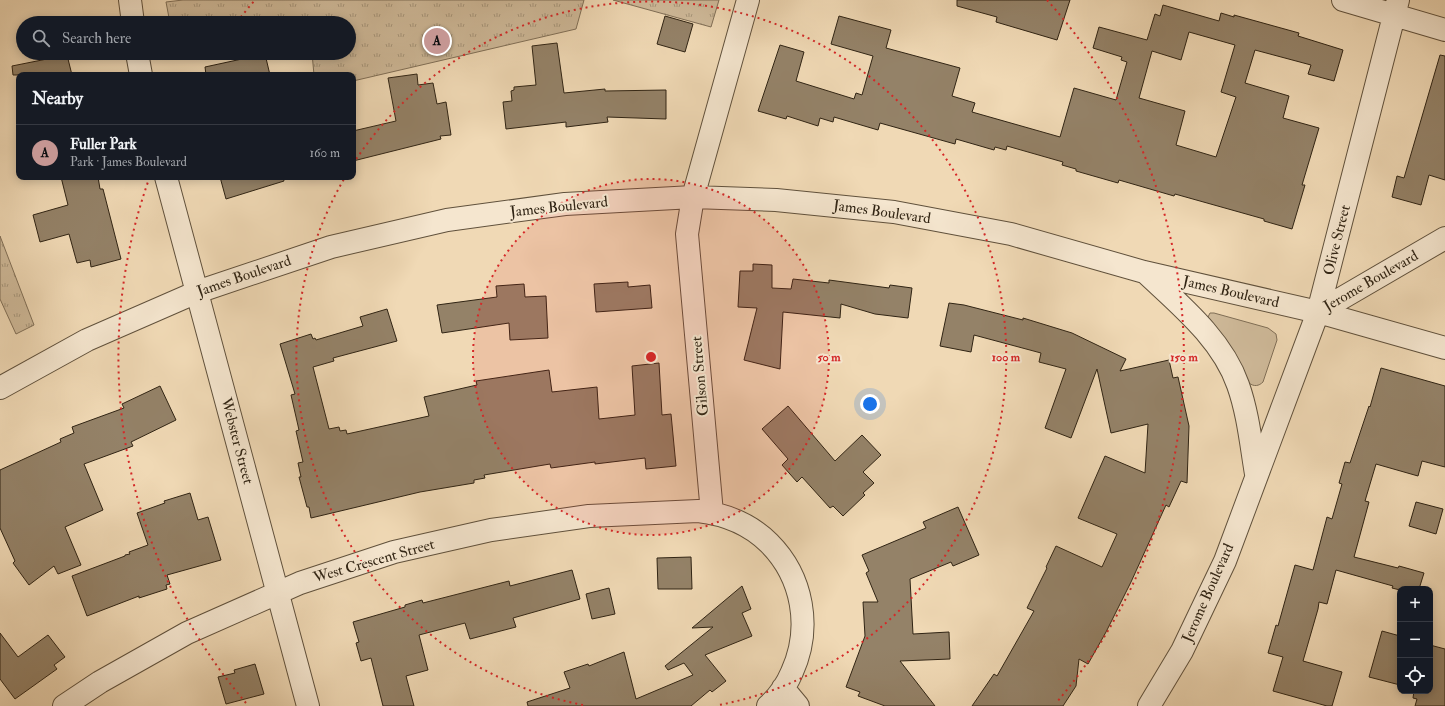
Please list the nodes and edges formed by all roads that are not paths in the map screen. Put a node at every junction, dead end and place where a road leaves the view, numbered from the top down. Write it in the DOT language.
graph roads {
  1 [pos="130,0"];
  2 [pos="748,0"];
  3 [pos="1343,0"];
  4 [pos="1396,7"];
  5 [pos="132,16"];
  6 [pos="1445,30"];
  7 [pos="138,60"];
  8 [pos="140,72"];
  9 [pos="167,180"];
  10 [pos="693,197"];
  11 [pos="1445,238"];
  12 [pos="1144,272"];
  13 [pos="196,292"];
  14 [pos="1318,312"];
  15 [pos="1445,348"];
  16 [pos="0,388"];
  17 [pos="1257,475"];
  18 [pos="712,513"];
  19 [pos="277,592"];
  20 [pos="783,688"];
  21 [pos="64,706"];
  22 [pos="308,706"];
  23 [pos="768,706"];
  24 [pos="798,706"];
  25 [pos="1150,706"];
  1 -- 5 [label="street"];
  2 -- 10 [label="street, Gilson Street"];
  3 -- 4 [label="street"];
  4 -- 6 [label="street"];
  4 -- 14 [label="street, Olive Street"];
  7 -- 8 [label="street"];
  9 -- 13 [label="street, Webster Street"];
  10 -- 12 [label="street, James Boulevard"];
  10 -- 13 [label="street, James Boulevard"];
  10 -- 18 [label="street, Gilson Street"];
  11 -- 14 [label="street, Jerome Boulevard"];
  12 -- 14 [label="street, James Boulevard"];
  12 -- 17 [label="street, James Boulevard"];
  13 -- 16 [label="street, James Boulevard"];
  13 -- 19 [label="street, Webster Street"];
  14 -- 15 [label="street, James Boulevard"];
  14 -- 17 [label="street, Olive Street"];
  17 -- 25 [label="street, Jerome Boulevard"];
  18 -- 19 [label="street, West Crescent Street"];
  18 -- 20 [label="street"];
  19 -- 21 [label="street, West Crescent Street"];
  19 -- 22 [label="street, Webster Street"];
  20 -- 23 [label="street"];
  20 -- 24 [label="street"];
}
